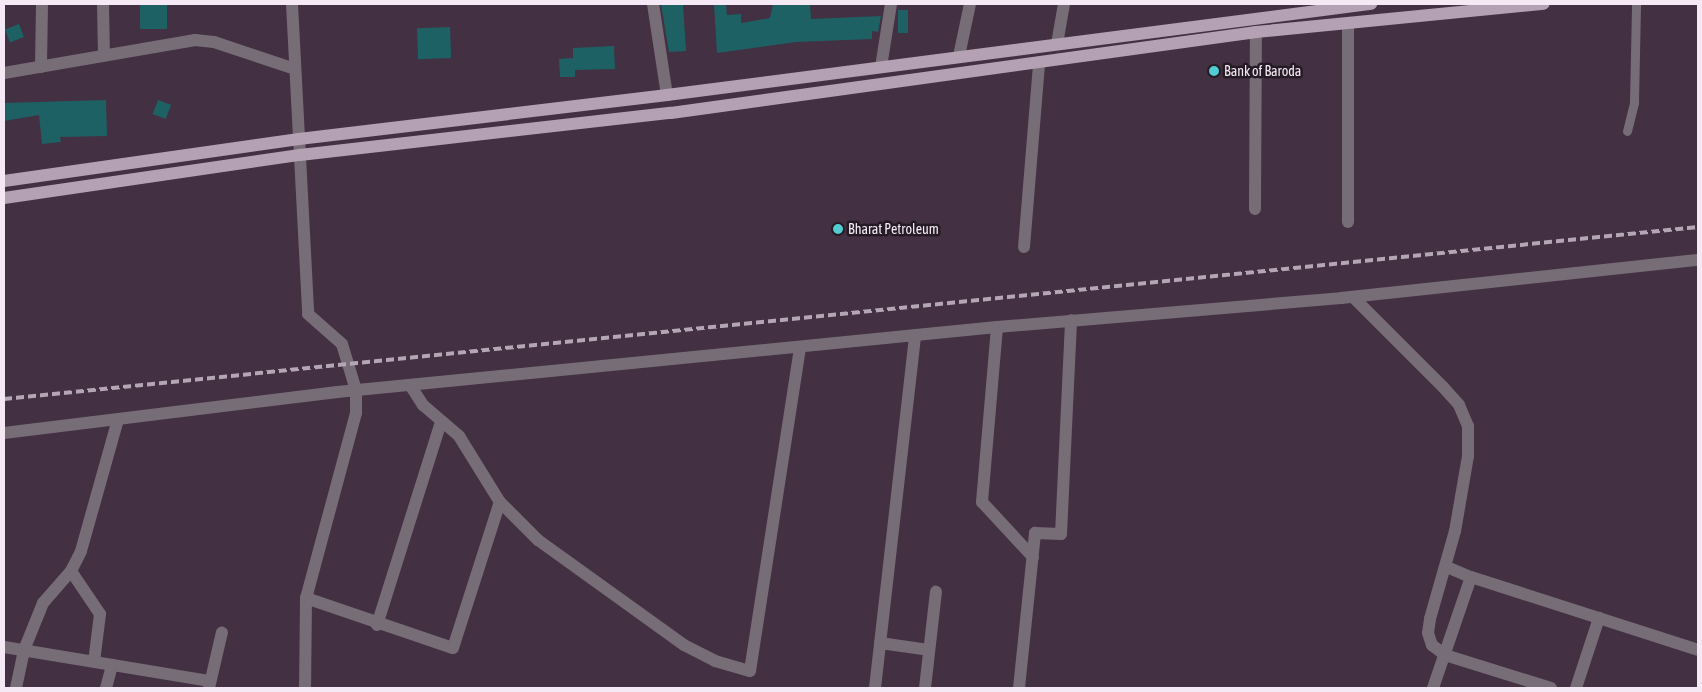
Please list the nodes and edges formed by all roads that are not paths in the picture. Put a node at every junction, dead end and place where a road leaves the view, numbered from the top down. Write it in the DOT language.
graph roads {
  1 [pos="42,4"];
  2 [pos="103,4"];
  3 [pos="292,4"];
  4 [pos="652,4"];
  5 [pos="891,4"];
  6 [pos="970,4"];
  7 [pos="1064,4"];
  8 [pos="1371,4"];
  9 [pos="1544,4"];
  10 [pos="1636,4"];
  11 [pos="1311,7"];
  12 [pos="1348,23"];
  13 [pos="1256,32"];
  14 [pos="1058,44"];
  15 [pos="104,55"];
  16 [pos="959,56"];
  17 [pos="1039,63"];
  18 [pos="41,67"];
  19 [pos="881,67"];
  20 [pos="296,69"];
  21 [pos="4,73"];
  22 [pos="667,96"];
  23 [pos="1627,131"];
  24 [pos="299,139"];
  25 [pos="300,155"];
  26 [pos="4,181"];
  27 [pos="4,198"];
  28 [pos="1255,209"];
  29 [pos="1348,222"];
  30 [pos="1024,247"];
  31 [pos="1698,260"];
  32 [pos="1353,297"];
  33 [pos="1071,320"];
  34 [pos="997,327"];
  35 [pos="915,335"];
  36 [pos="800,348"];
  37 [pos="410,385"];
  38 [pos="356,390"];
  39 [pos="118,419"];
  40 [pos="441,422"];
  41 [pos="4,432"];
  42 [pos="500,502"];
  43 [pos="1033,557"];
  44 [pos="1447,567"];
  45 [pos="71,571"];
  46 [pos="1471,577"];
  47 [pos="936,592"];
  48 [pos="306,598"];
  49 [pos="1599,618"];
  50 [pos="377,625"];
  51 [pos="222,632"];
  52 [pos="880,643"];
  53 [pos="4,647"];
  54 [pos="24,650"];
  55 [pos="929,650"];
  56 [pos="1698,650"];
  57 [pos="1445,655"];
  58 [pos="94,662"];
  59 [pos="112,665"];
  60 [pos="210,685"];
  61 [pos="1527,685"];
  62 [pos="16,688"];
  63 [pos="106,688"];
  64 [pos="305,688"];
  65 [pos="875,688"];
  66 [pos="925,688"];
  67 [pos="1019,688"];
  68 [pos="1434,688"];
  69 [pos="1552,688"];
  70 [pos="1576,688"];
  1 -- 18 [label="street"];
  2 -- 15 [label="street"];
  3 -- 20 [label="street"];
  4 -- 22 [label="street"];
  5 -- 19 [label="street"];
  6 -- 16 [label="street"];
  7 -- 14 [label="street"];
  8 -- 11 [label="main road"];
  9 -- 12 [label="main road"];
  10 -- 23 [label="lane"];
  11 -- 14 [label="main road"];
  12 -- 13 [label="main road"];
  12 -- 29 [label="street"];
  13 -- 17 [label="main road"];
  13 -- 28 [label="street"];
  14 -- 16 [label="main road"];
  15 -- 18 [label="street"];
  15 -- 20 [label="street"];
  16 -- 19 [label="main road"];
  17 -- 25 [label="main road"];
  17 -- 30 [label="street"];
  18 -- 21 [label="street"];
  19 -- 22 [label="main road"];
  20 -- 24 [label="street"];
  22 -- 24 [label="main road"];
  24 -- 25 [label="street"];
  24 -- 26 [label="main road"];
  25 -- 27 [label="main road"];
  25 -- 38 [label="street"];
  31 -- 32 [label="street"];
  32 -- 33 [label="street"];
  32 -- 44 [label="street"];
  33 -- 34 [label="street"];
  33 -- 43 [label="street"];
  34 -- 35 [label="street"];
  34 -- 43 [label="street"];
  35 -- 36 [label="street"];
  35 -- 52 [label="street"];
  36 -- 37 [label="street"];
  36 -- 42 [label="street"];
  37 -- 38 [label="street"];
  37 -- 40 [label="street"];
  38 -- 39 [label="street"];
  38 -- 48 [label="street"];
  39 -- 41 [label="street"];
  39 -- 45 [label="street"];
  40 -- 42 [label="street"];
  40 -- 50 [label="street"];
  42 -- 50 [label="street"];
  43 -- 67 [label="street"];
  44 -- 46 [label="street"];
  44 -- 57 [label="street"];
  45 -- 54 [label="street"];
  45 -- 58 [label="street"];
  46 -- 49 [label="street"];
  46 -- 57 [label="street"];
  47 -- 55 [label="street"];
  48 -- 50 [label="street"];
  48 -- 64 [label="street"];
  49 -- 56 [label="street"];
  49 -- 70 [label="street"];
  51 -- 60 [label="street"];
  52 -- 55 [label="street"];
  52 -- 65 [label="street"];
  53 -- 54 [label="street"];
  54 -- 58 [label="street"];
  54 -- 62 [label="street"];
  55 -- 66 [label="street"];
  57 -- 61 [label="street"];
  57 -- 68 [label="street"];
  58 -- 59 [label="street"];
  59 -- 60 [label="street"];
  59 -- 63 [label="street"];
  61 -- 69 [label="street"];
}
